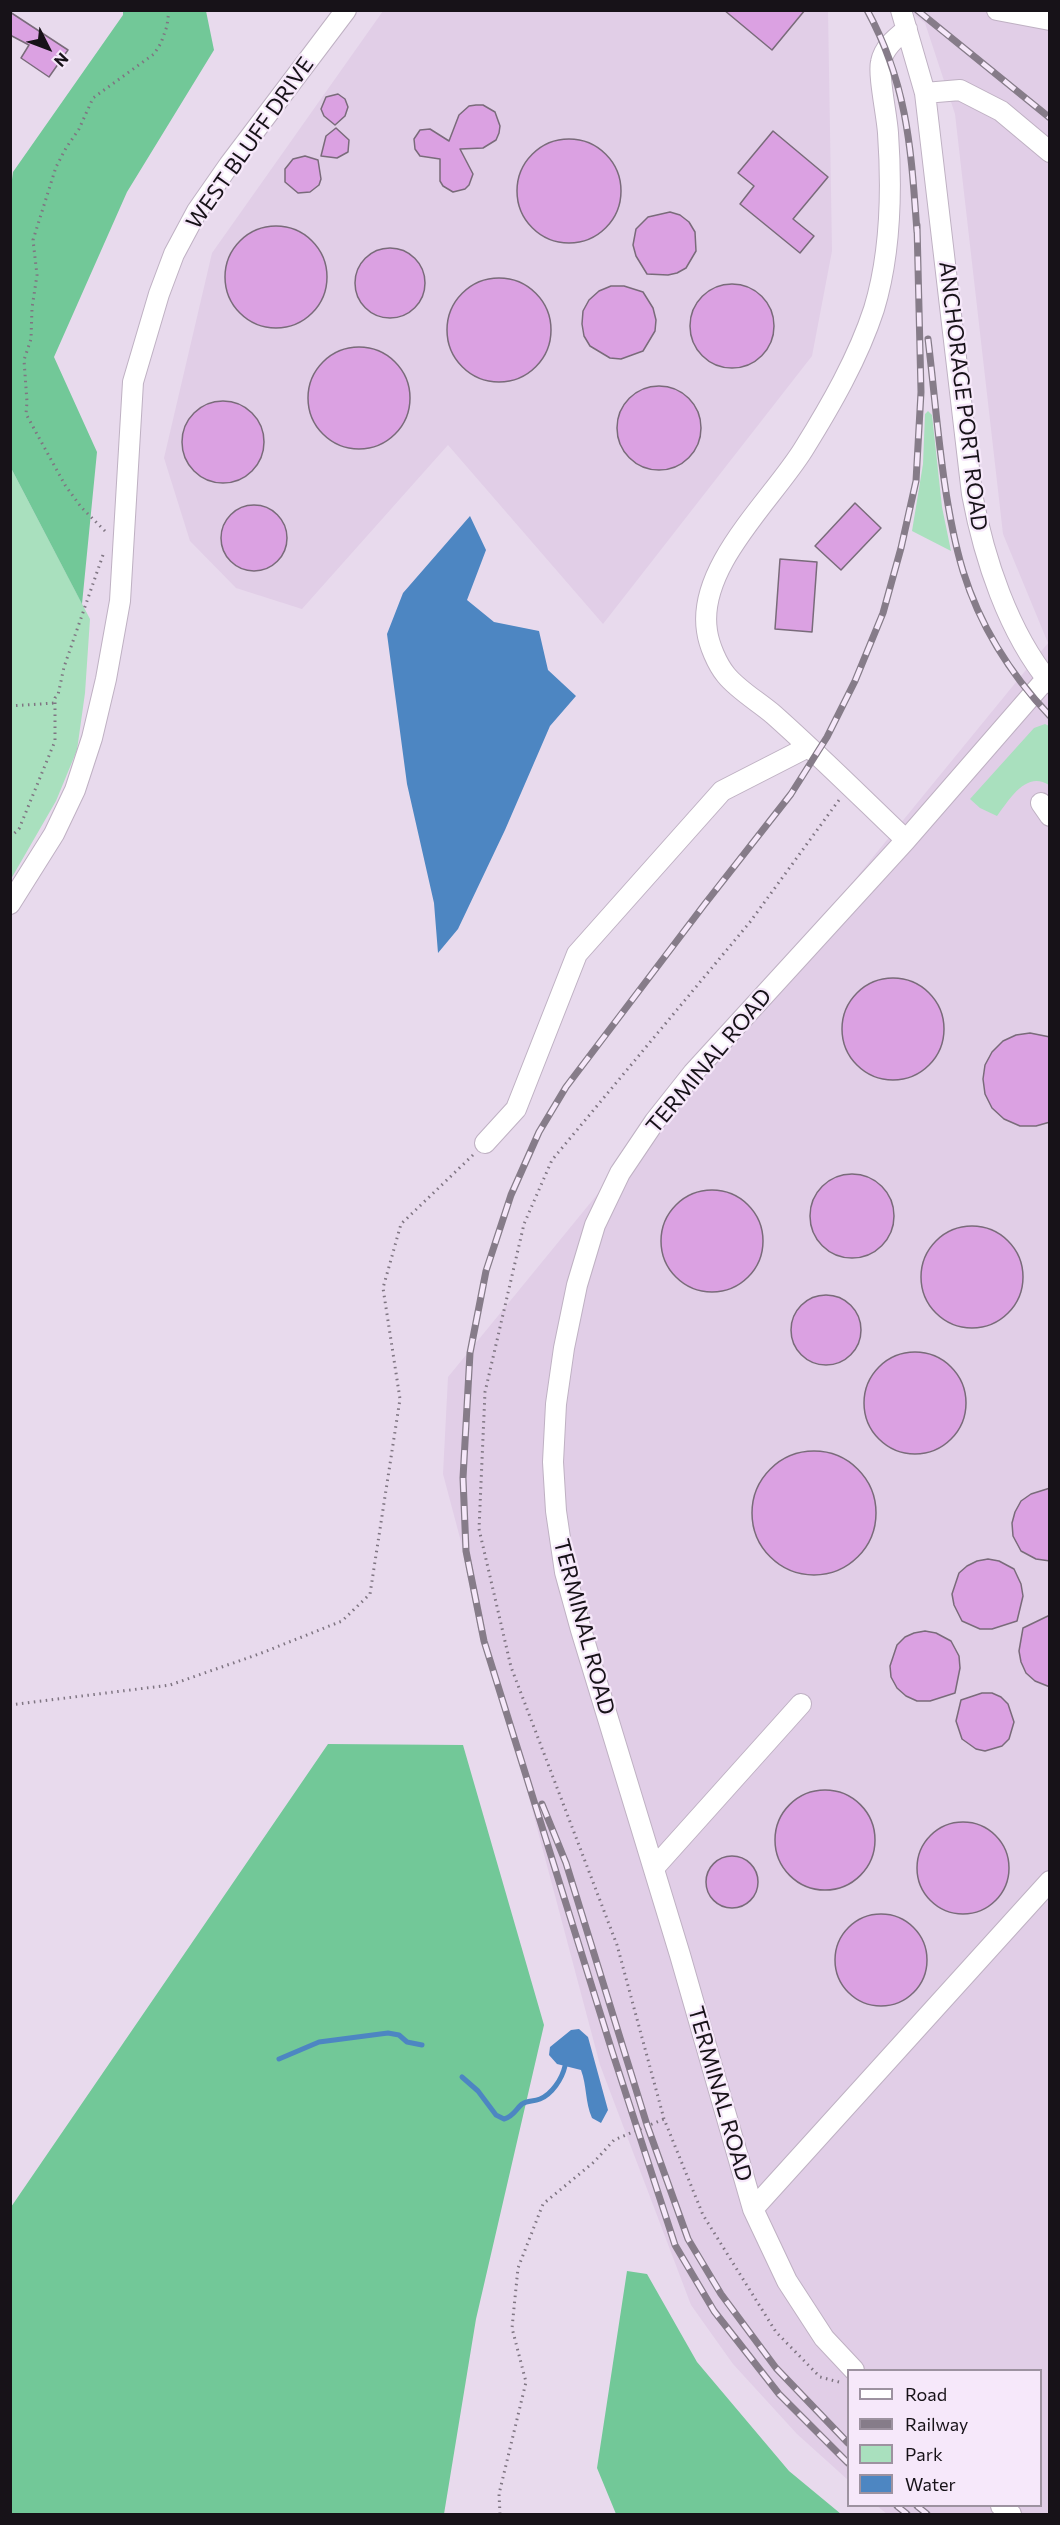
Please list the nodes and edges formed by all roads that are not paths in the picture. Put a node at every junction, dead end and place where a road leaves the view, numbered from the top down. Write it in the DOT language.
graph roads {
  1 [pos="346,10"];
  2 [pos="901,10"];
  3 [pos="997,10"];
  4 [pos="1050,20"];
  5 [pos="907,29"];
  6 [pos="925,93"];
  7 [pos="1050,152"];
  8 [pos="1048,681"];
  9 [pos="808,747"];
  10 [pos="906,840"];
  11 [pos="10,904"];
  12 [pos="485,1143"];
  13 [pos="801,1704"];
  14 [pos="654,1868"];
  15 [pos="1050,1881"];
  16 [pos="753,2209"];
  17 [pos="853,2369"];
  1 -- 11 [label="street, WEST BLUFF DRIVE"];
  2 -- 5 [label="street, ANCHORAGE PORT ROAD"];
  3 -- 4 [label="street"];
  5 -- 6 [label="street, ANCHORAGE PORT ROAD"];
  5 -- 9 [label="street"];
  6 -- 7 [label="street"];
  6 -- 8 [label="street, ANCHORAGE PORT ROAD"];
  8 -- 10 [label="street, TERMINAL ROAD"];
  9 -- 10 [label="street"];
  9 -- 12 [label="street"];
  10 -- 14 [label="street, TERMINAL ROAD"];
  13 -- 14 [label="street"];
  14 -- 16 [label="street, TERMINAL ROAD"];
  15 -- 16 [label="street"];
  16 -- 17 [label="street, TERMINAL ROAD"];
}
